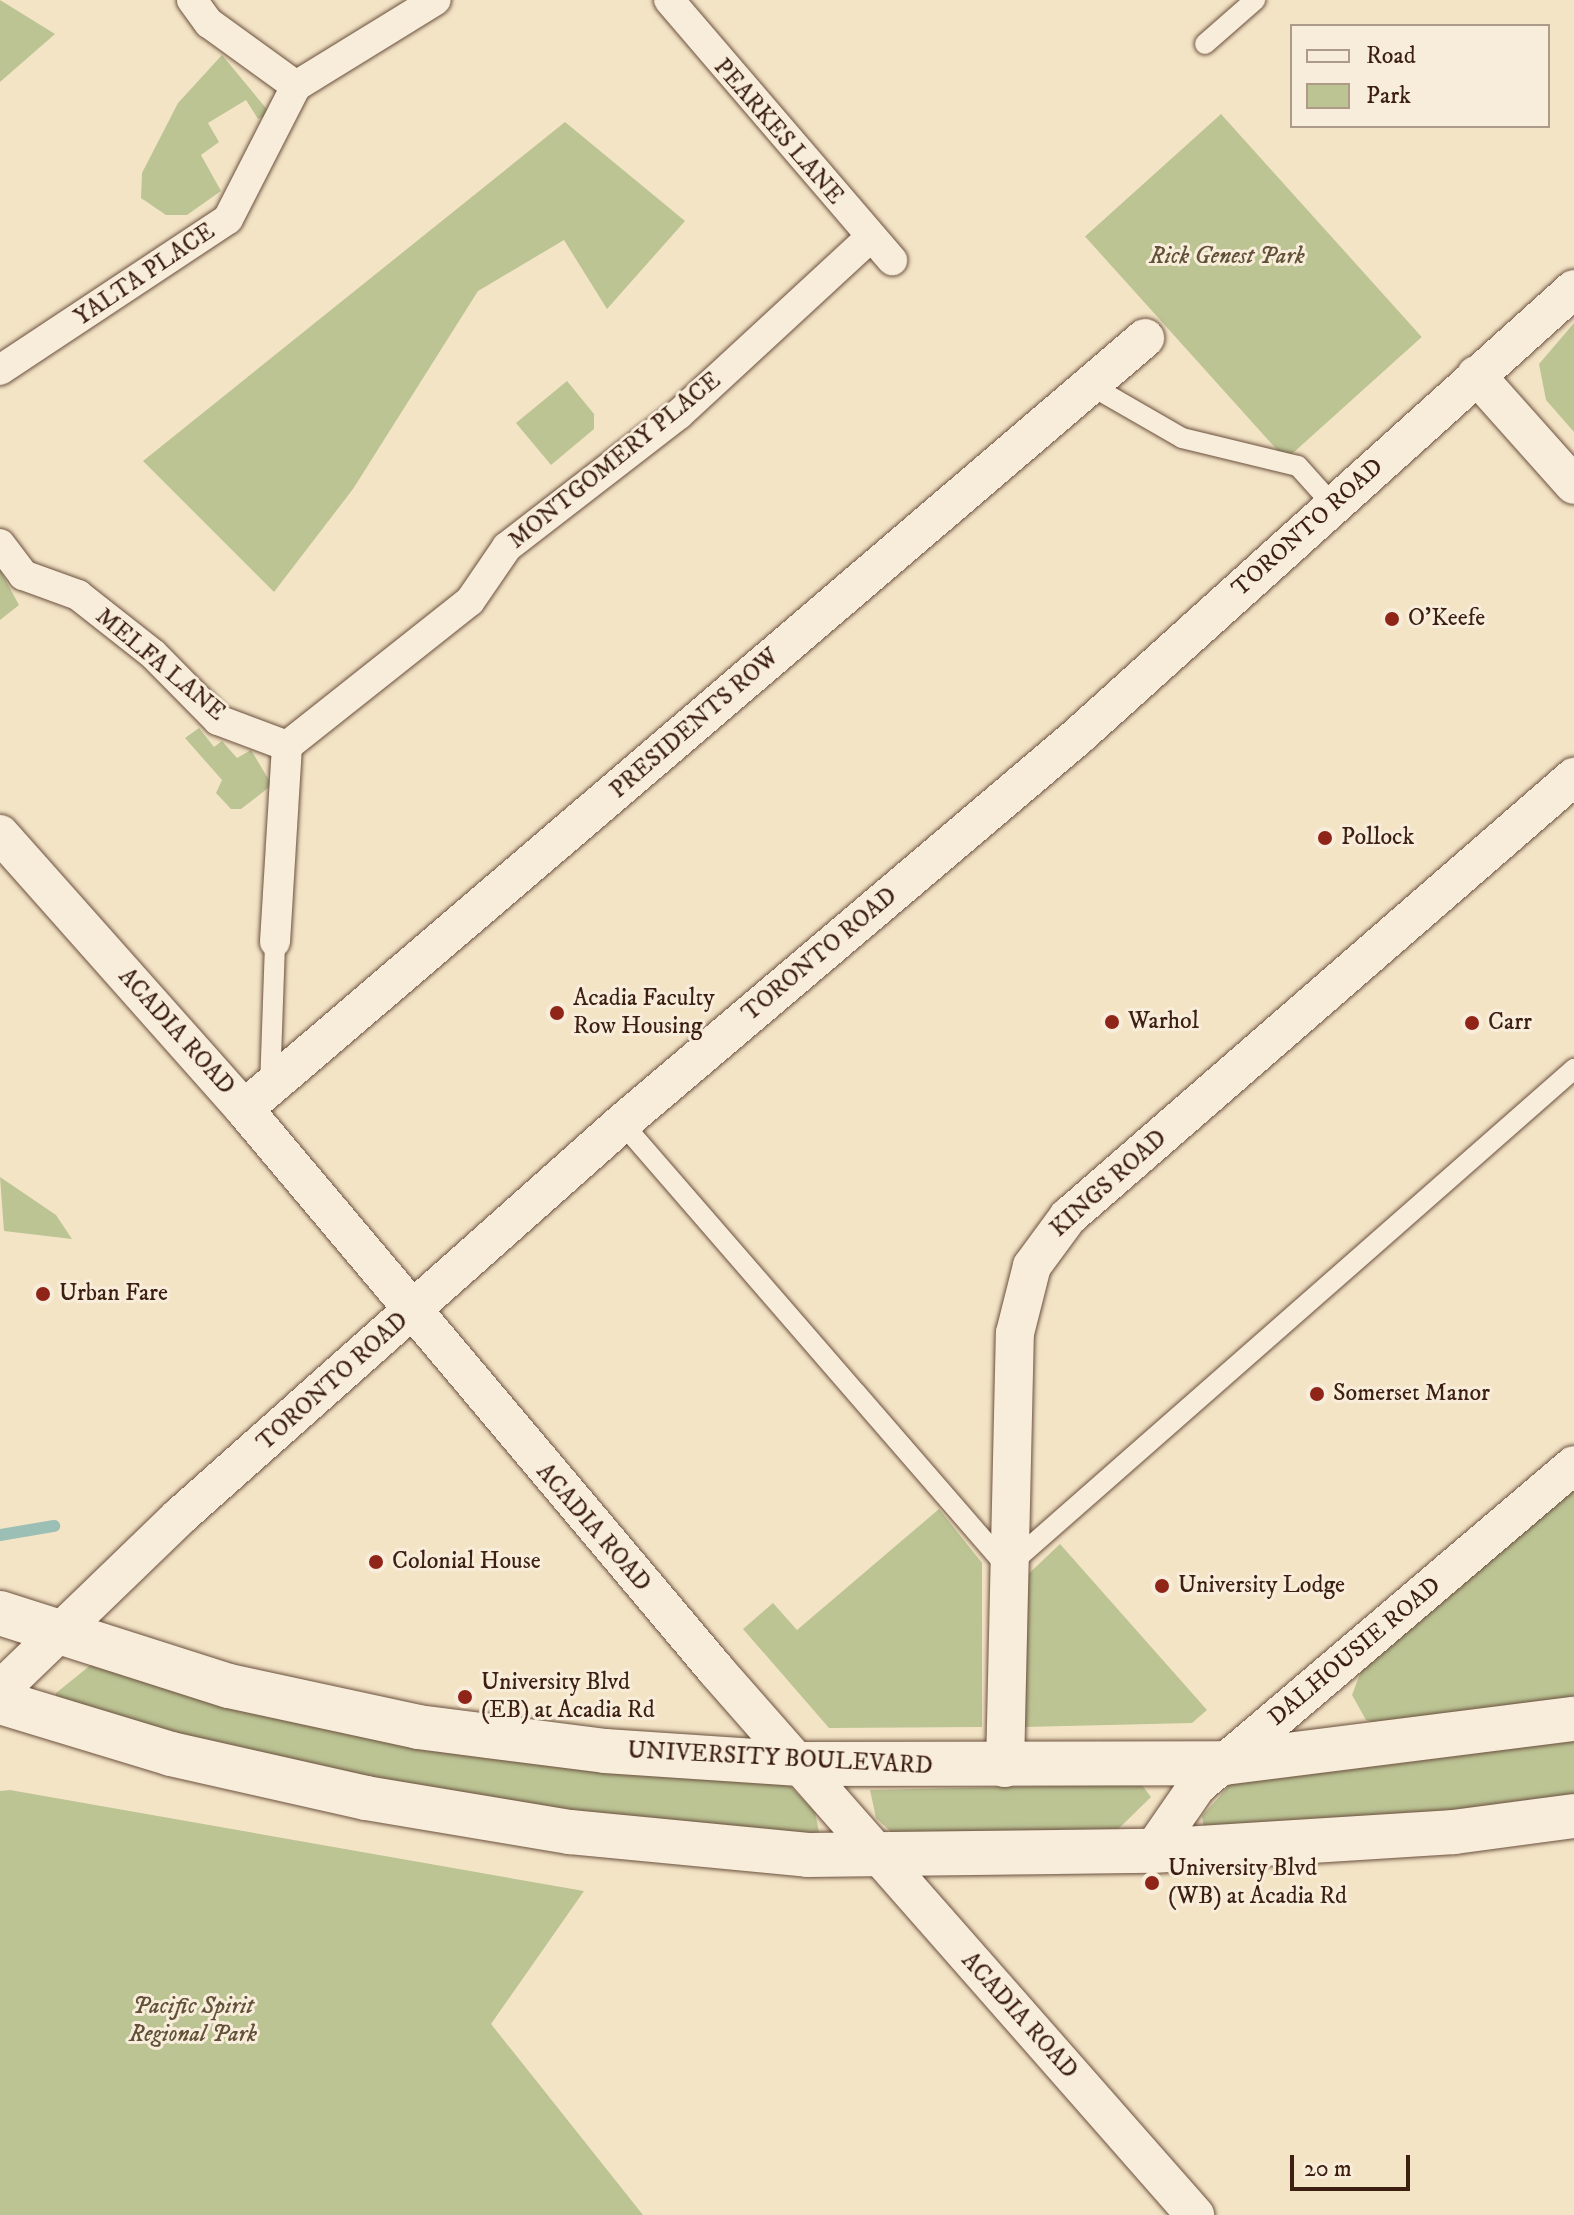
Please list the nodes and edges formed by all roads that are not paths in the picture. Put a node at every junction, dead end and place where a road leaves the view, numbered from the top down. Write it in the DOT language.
graph roads {
  1 [pos="192,0"];
  2 [pos="436,0"];
  3 [pos="1255,0"];
  4 [pos="674,2"];
  5 [pos="1205,44"];
  6 [pos="296,86"];
  7 [pos="871,237"];
  8 [pos="892,260"];
  9 [pos="1574,289"];
  10 [pos="1145,338"];
  11 [pos="0,370"];
  12 [pos="1476,375"];
  13 [pos="1090,385"];
  14 [pos="1574,485"];
  15 [pos="1333,505"];
  16 [pos="0,544"];
  17 [pos="287,746"];
  18 [pos="1574,777"];
  19 [pos="0,834"];
  20 [pos="275,942"];
  21 [pos="1574,1069"];
  22 [pos="257,1098"];
  23 [pos="622,1123"];
  24 [pos="411,1312"];
  25 [pos="1574,1465"];
  26 [pos="1007,1567"];
  27 [pos="0,1613"];
  28 [pos="55,1633"];
  29 [pos="0,1690"];
  30 [pos="0,1702"];
  31 [pos="1574,1719"];
  32 [pos="1224,1763"];
  33 [pos="800,1764"];
  34 [pos="1005,1768"];
  35 [pos="1574,1816"];
  36 [pos="1152,1851"];
  37 [pos="877,1856"];
  38 [pos="1195,2215"];
  1 -- 6 [label="street"];
  2 -- 6 [label="street"];
  3 -- 5 [label="lane"];
  4 -- 7 [label="street, PEARKES LANE"];
  6 -- 11 [label="street, YALTA PLACE"];
  7 -- 8 [label="street, PEARKES LANE"];
  7 -- 17 [label="street, MONTGOMERY PLACE"];
  9 -- 12 [label="street, TORONTO ROAD"];
  10 -- 13 [label="street, PRESIDENTS ROW"];
  12 -- 14 [label="street"];
  12 -- 15 [label="street, TORONTO ROAD"];
  13 -- 15 [label="lane"];
  13 -- 22 [label="street, PRESIDENTS ROW"];
  15 -- 23 [label="street, TORONTO ROAD"];
  16 -- 17 [label="street, MELFA LANE"];
  17 -- 20 [label="street"];
  18 -- 26 [label="street, KINGS ROAD"];
  19 -- 22 [label="street, ACADIA ROAD"];
  20 -- 22 [label="lane"];
  21 -- 26 [label="lane"];
  22 -- 24 [label="street, ACADIA ROAD"];
  23 -- 24 [label="street, TORONTO ROAD"];
  23 -- 26 [label="lane"];
  24 -- 28 [label="street, TORONTO ROAD"];
  24 -- 33 [label="street, ACADIA ROAD"];
  25 -- 32 [label="street, DALHOUSIE ROAD"];
  26 -- 34 [label="street, KINGS ROAD"];
  27 -- 28 [label="main road, UNIVERSITY BOULEVARD"];
  28 -- 29 [label="street, TORONTO ROAD"];
  28 -- 33 [label="main road, UNIVERSITY BOULEVARD"];
  30 -- 37 [label="main road"];
  31 -- 32 [label="main road, UNIVERSITY BOULEVARD"];
  32 -- 34 [label="main road, UNIVERSITY BOULEVARD"];
  32 -- 36 [label="street, DALHOUSIE ROAD"];
  33 -- 34 [label="main road, UNIVERSITY BOULEVARD"];
  33 -- 37 [label="street, ACADIA ROAD"];
  35 -- 36 [label="main road"];
  36 -- 37 [label="main road"];
  37 -- 38 [label="street, ACADIA ROAD"];
}
